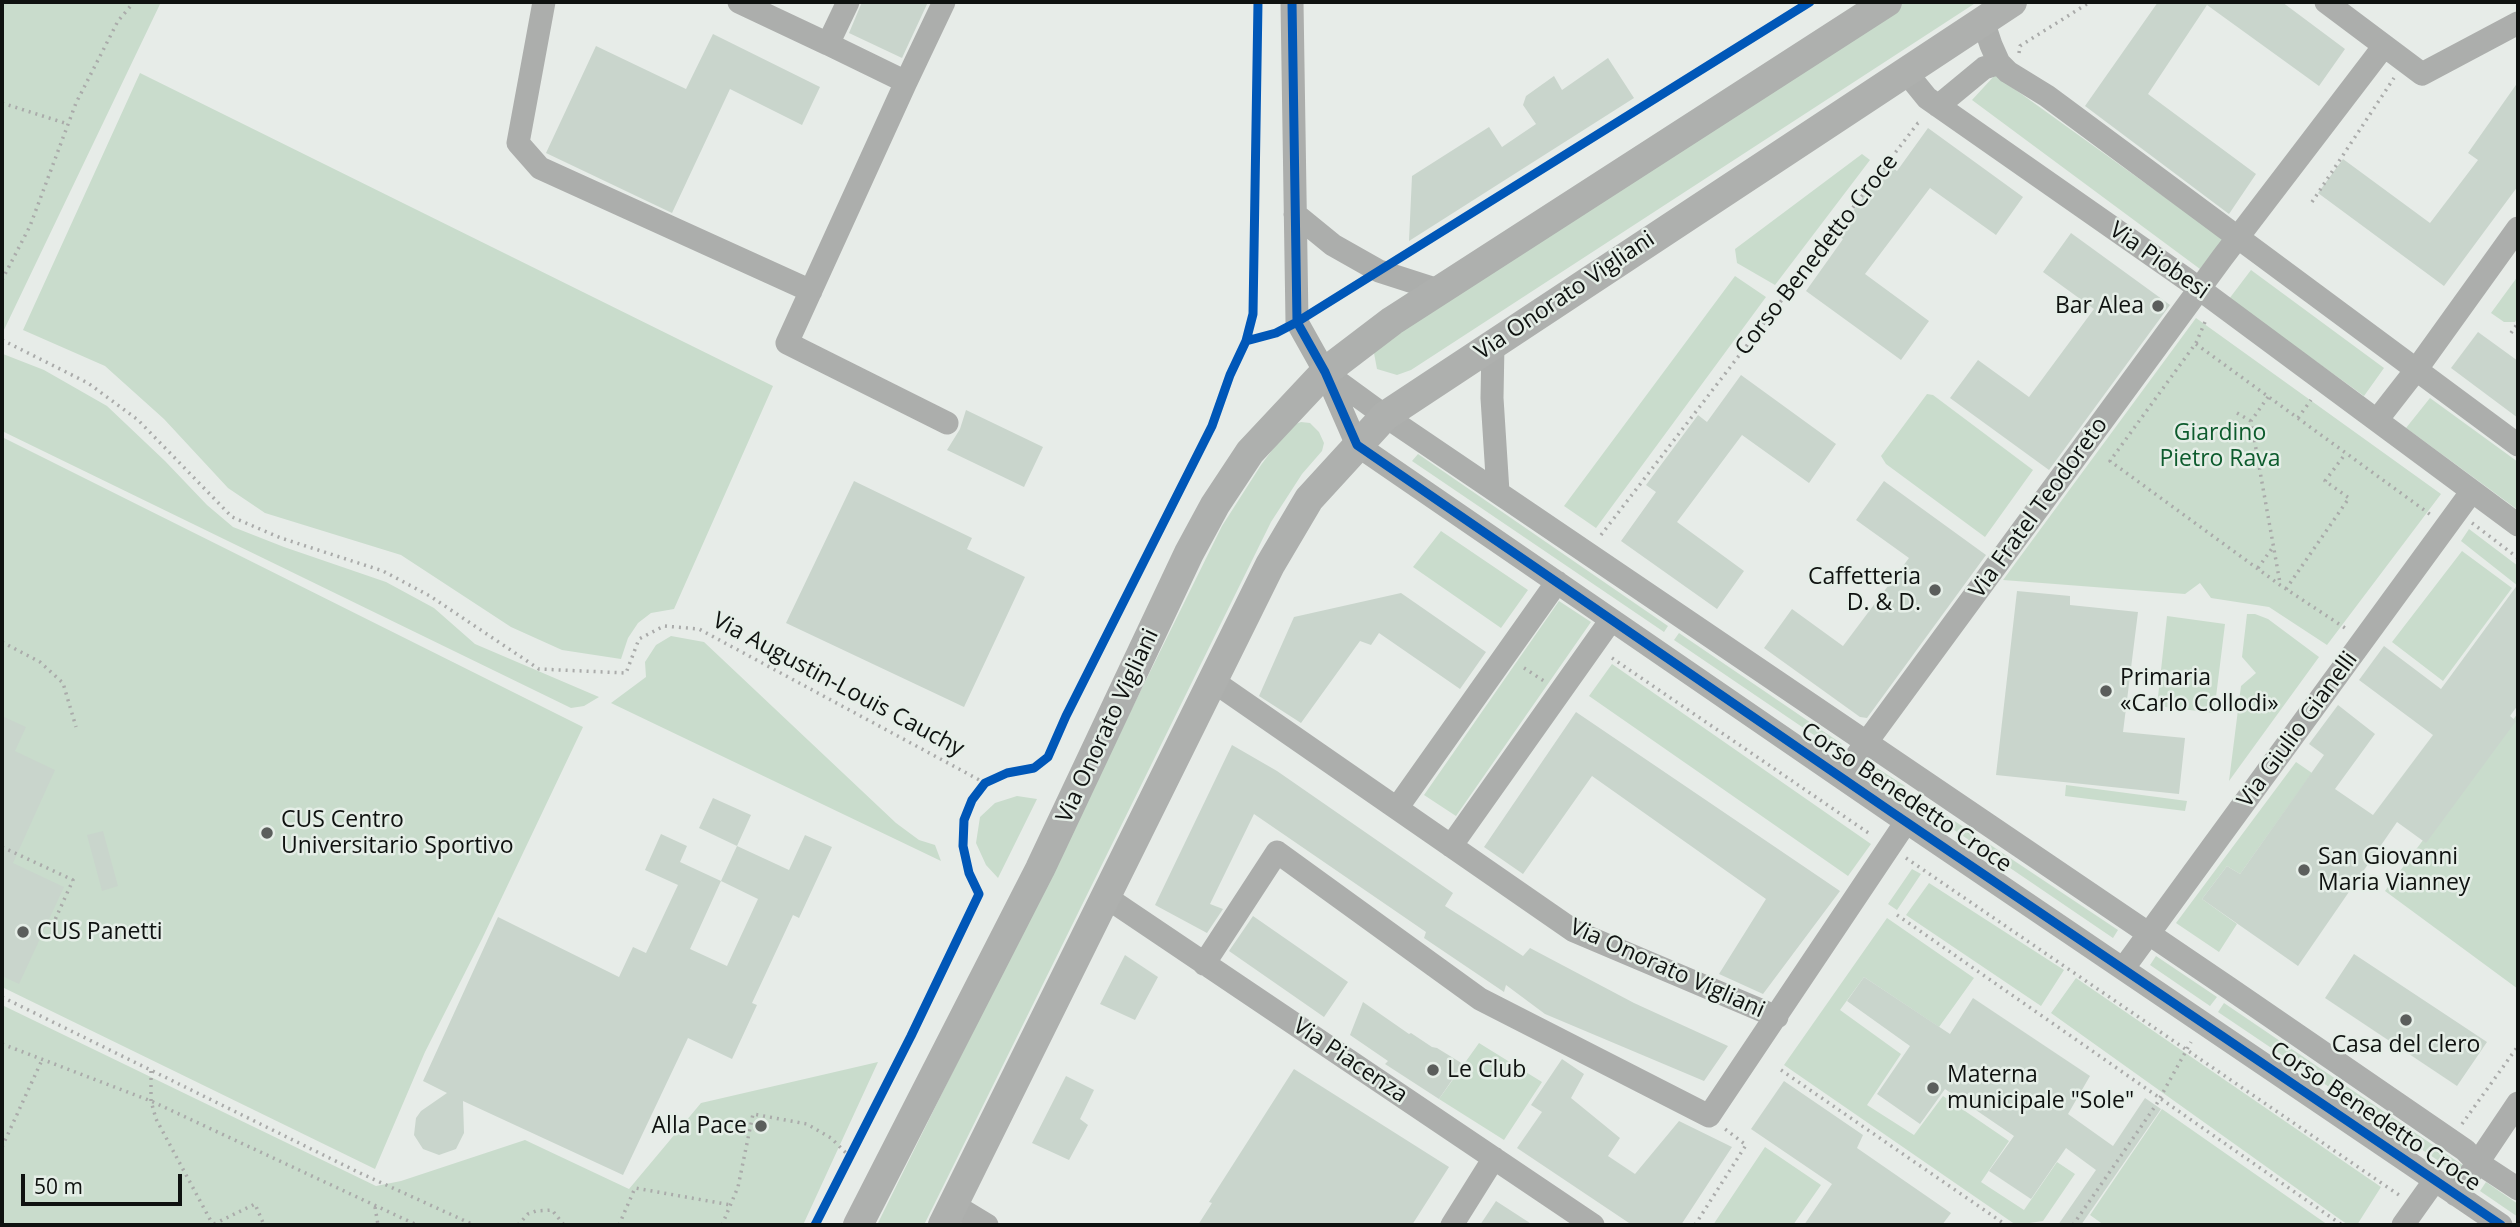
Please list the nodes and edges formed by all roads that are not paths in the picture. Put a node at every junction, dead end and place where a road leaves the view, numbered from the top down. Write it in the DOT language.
graph roads {
  1 [pos="544,2"];
  2 [pos="739,2"];
  3 [pos="848,2"];
  4 [pos="944,2"];
  5 [pos="1292,2"];
  6 [pos="1887,2"];
  7 [pos="2011,2"];
  8 [pos="2326,2"];
  9 [pos="1983,21"];
  10 [pos="2518,23"];
  11 [pos="828,44"];
  12 [pos="2384,46"];
  13 [pos="1999,63"];
  14 [pos="1905,71"];
  15 [pos="906,82"];
  16 [pos="1938,106"];
  17 [pos="1295,214"];
  18 [pos="2518,228"];
  19 [pos="2237,238"];
  20 [pos="2199,289"];
  21 [pos="1438,290"];
  22 [pos="811,291"];
  23 [pos="1493,345"];
  24 [pos="2416,370"];
  25 [pos="1325,372"];
  26 [pos="1385,416"];
  27 [pos="2377,420"];
  28 [pos="947,423"];
  29 [pos="1357,445"];
  30 [pos="2518,445"];
  31 [pos="2472,491"];
  32 [pos="1498,492"];
  33 [pos="2518,525"];
  34 [pos="1557,582"];
  35 [pos="1611,620"];
  36 [pos="1213,681"];
  37 [pos="1867,742"];
  38 [pos="1841,778"];
  39 [pos="1397,808"];
  40 [pos="1906,822"];
  41 [pos="1451,846"];
  42 [pos="1106,897"];
  43 [pos="2149,934"];
  44 [pos="1204,964"];
  45 [pos="2123,969"];
  46 [pos="1777,1017"];
  47 [pos="2518,1103"];
  48 [pos="1494,1158"];
  49 [pos="2477,1162"];
  50 [pos="2435,1180"];
  51 [pos="2518,1189"];
  52 [pos="2456,1195"];
  53 [pos="948,1215"];
  54 [pos="2410,1216"];
  55 [pos="858,1225"];
  56 [pos="987,1225"];
  57 [pos="1452,1225"];
  58 [pos="1593,1225"];
  59 [pos="2501,1225"];
  1 -- 22 [label="street"];
  2 -- 11 [label="street"];
  3 -- 11 [label="street"];
  4 -- 15 [label="street"];
  5 -- 17 [label="street"];
  6 -- 21 [label="main road, Via Onorato Vigliani"];
  7 -- 9 [label="main road, Via Onorato Vigliani"];
  8 -- 12 [label="street"];
  9 -- 13 [label="street"];
  9 -- 14 [label="main road, Via Onorato Vigliani"];
  10 -- 12 [label="street"];
  11 -- 15 [label="street"];
  12 -- 19 [label="street"];
  13 -- 16 [label="street"];
  13 -- 19 [label="street"];
  14 -- 16 [label="street, Via Piobesi"];
  14 -- 23 [label="main road, Via Onorato Vigliani"];
  15 -- 22 [label="street"];
  16 -- 20 [label="street, Via Piobesi"];
  17 -- 21 [label="street"];
  17 -- 25 [label="street"];
  18 -- 24 [label="street"];
  19 -- 20 [label="street, Via Fratel Teodoreto"];
  19 -- 24 [label="street"];
  20 -- 27 [label="street, Via Piobesi"];
  20 -- 37 [label="street, Via Fratel Teodoreto"];
  21 -- 25 [label="main road, Via Onorato Vigliani"];
  22 -- 28 [label="street"];
  23 -- 26 [label="main road, Via Onorato Vigliani"];
  23 -- 32 [label="street"];
  24 -- 27 [label="street"];
  24 -- 30 [label="street"];
  25 -- 26 [label="street, Corso Benedetto Croce"];
  25 -- 29 [label="street"];
  25 -- 55 [label="main road, Via Onorato Vigliani"];
  26 -- 29 [label="main road, Via Onorato Vigliani"];
  26 -- 32 [label="street, Corso Benedetto Croce"];
  27 -- 31 [label="street, Via Piobesi"];
  29 -- 34 [label="street, Corso Benedetto Croce"];
  29 -- 36 [label="main road, Via Onorato Vigliani"];
  31 -- 33 [label="street, Via Piobesi"];
  31 -- 43 [label="street, Via Giulio Gianelli"];
  32 -- 37 [label="street, Corso Benedetto Croce"];
  34 -- 35 [label="street, Corso Benedetto Croce"];
  34 -- 39 [label="street"];
  35 -- 38 [label="street, Corso Benedetto Croce"];
  35 -- 41 [label="street"];
  36 -- 39 [label="street, Via Onorato Vigliani"];
  36 -- 42 [label="main road, Via Onorato Vigliani"];
  37 -- 38 [label="street, Via Fratel Teodoreto"];
  37 -- 43 [label="street, Corso Benedetto Croce"];
  38 -- 40 [label="street, Corso Benedetto Croce"];
  39 -- 41 [label="street, Via Onorato Vigliani"];
  40 -- 45 [label="street, Corso Benedetto Croce"];
  40 -- 46 [label="street, Corso Benedetto Croce"];
  41 -- 46 [label="street, Via Onorato Vigliani"];
  42 -- 44 [label="street, Via Piacenza"];
  42 -- 53 [label="main road, Via Onorato Vigliani"];
  43 -- 45 [label="street, Via Giulio Gianelli"];
  43 -- 49 [label="street, Corso Benedetto Croce"];
  44 -- 46 [label="street, Corso Benedetto Croce"];
  44 -- 48 [label="street, Via Piacenza"];
  45 -- 50 [label="street, Corso Benedetto Croce"];
  47 -- 49 [label="street"];
  48 -- 57 [label="street"];
  48 -- 58 [label="street, Via Piacenza"];
  49 -- 51 [label="street, Corso Benedetto Croce"];
  49 -- 52 [label="street"];
  50 -- 52 [label="street, Corso Benedetto Croce"];
  50 -- 54 [label="street"];
  52 -- 59 [label="street, Corso Benedetto Croce"];
  53 -- 56 [label="street"];
}
